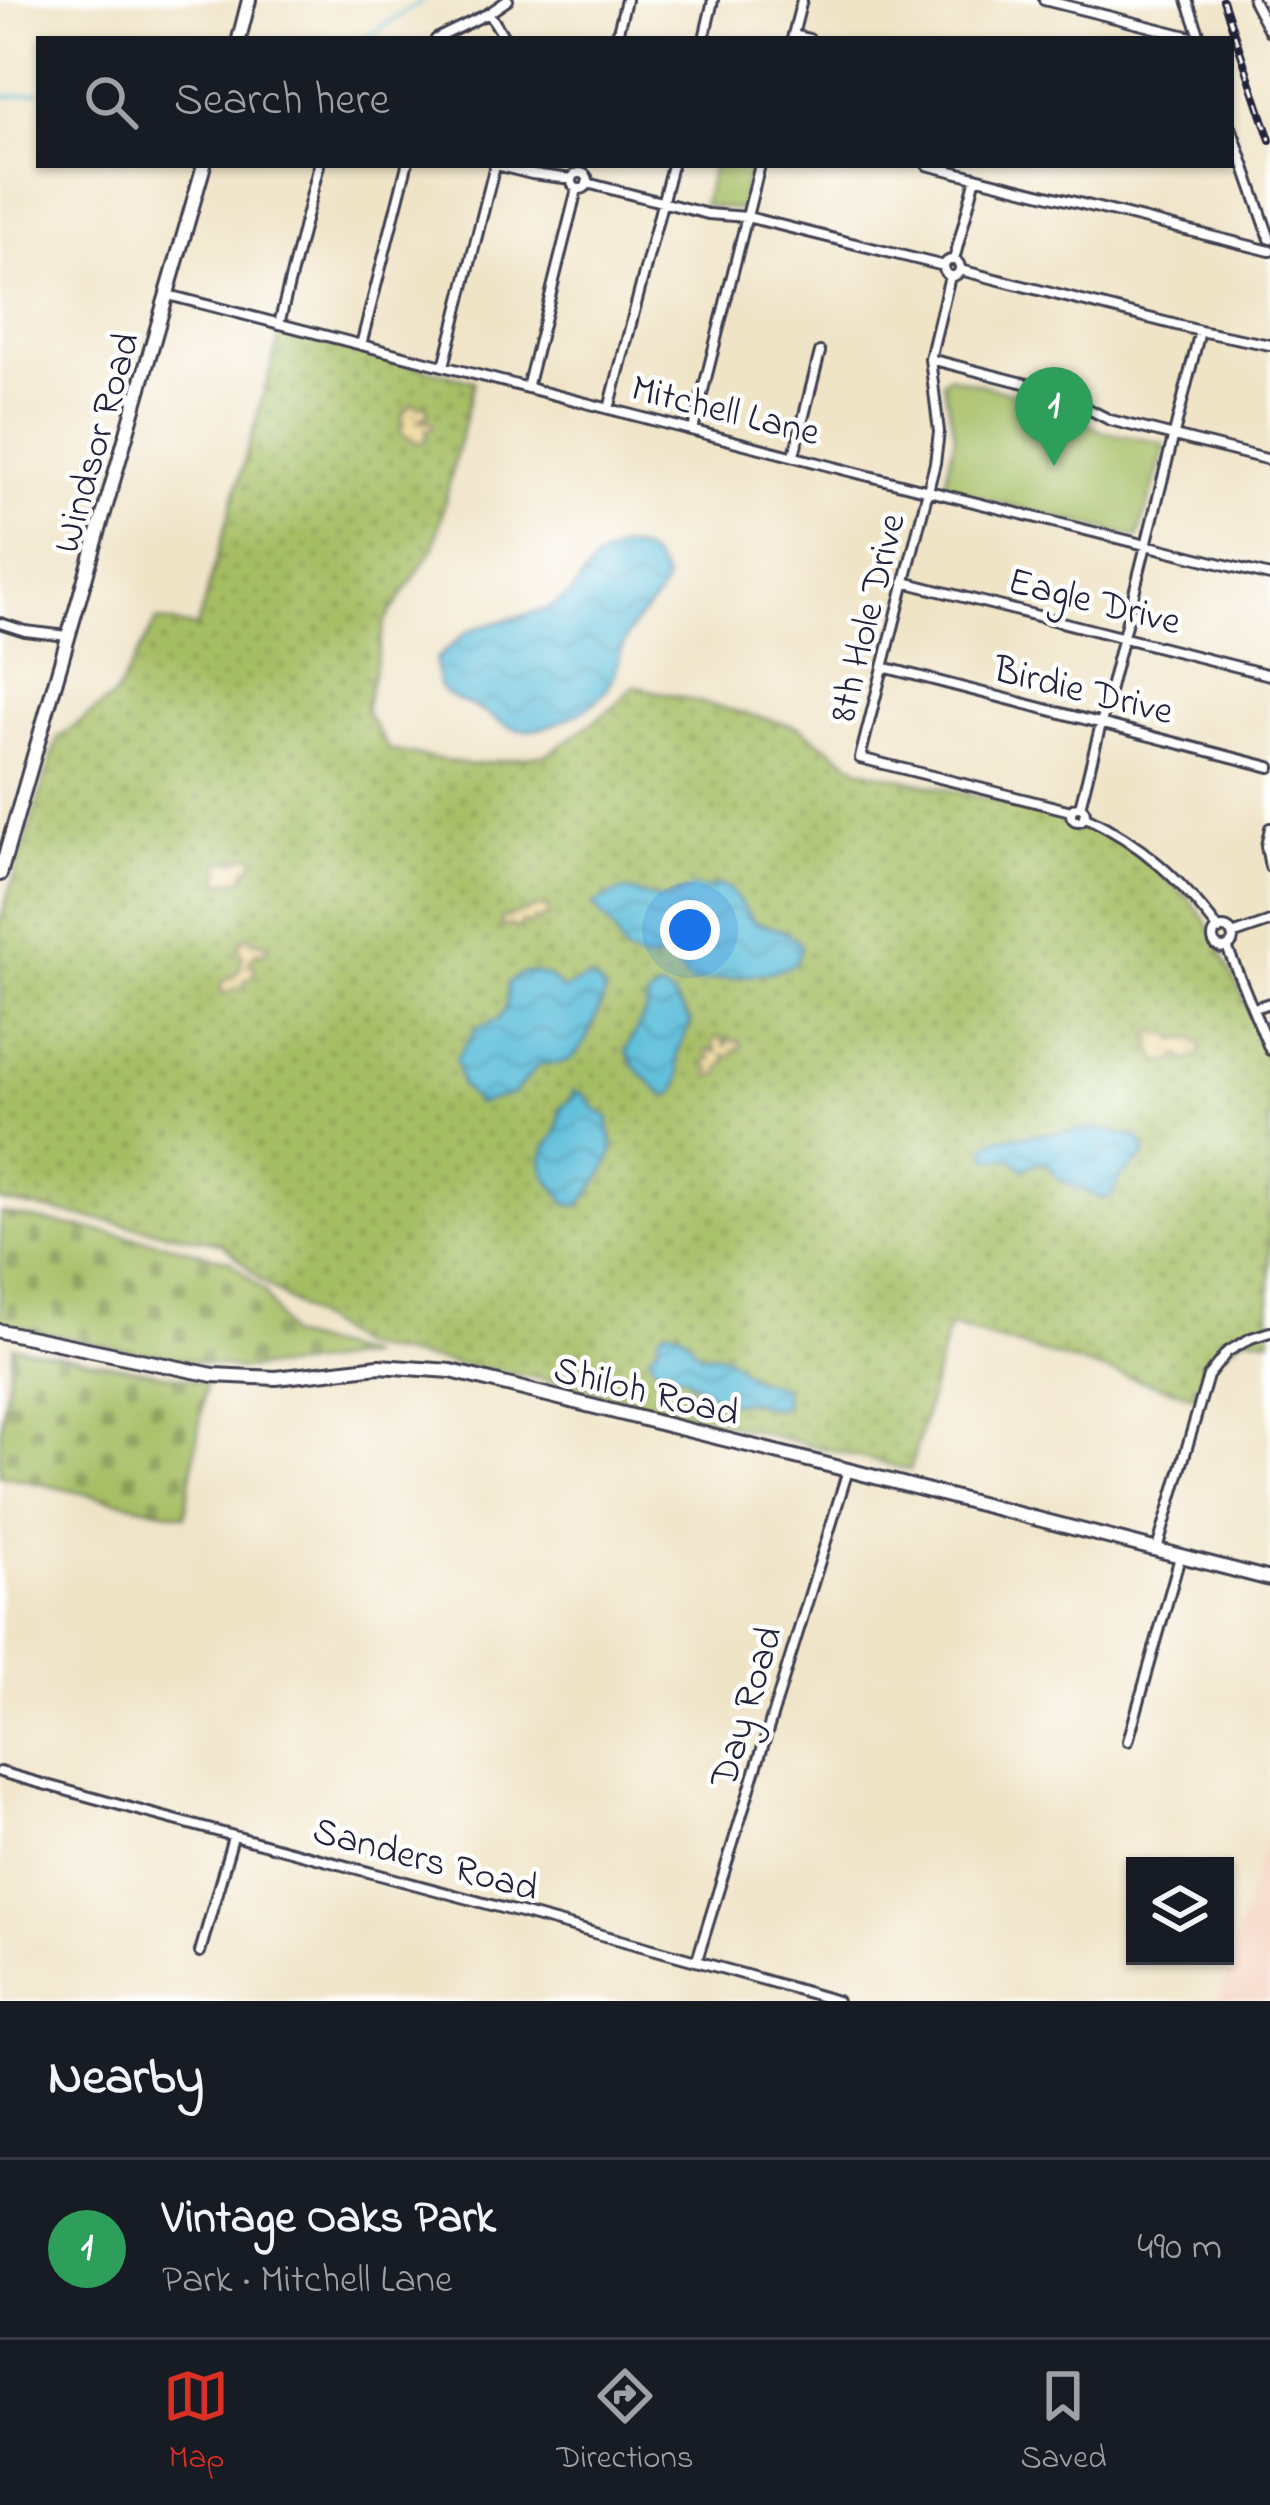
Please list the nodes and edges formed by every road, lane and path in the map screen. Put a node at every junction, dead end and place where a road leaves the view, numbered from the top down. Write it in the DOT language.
graph roads {
  1 [pos="249,0"];
  2 [pos="508,0"];
  3 [pos="626,0"];
  4 [pos="713,0"];
  5 [pos="802,0"];
  6 [pos="1044,0"];
  7 [pos="1187,0"];
  8 [pos="1253,0"];
  9 [pos="489,13"];
  10 [pos="1270,32"];
  11 [pos="240,36"];
  12 [pos="442,36"];
  13 [pos="503,36"];
  14 [pos="617,36"];
  15 [pos="705,36"];
  16 [pos="793,36"];
  17 [pos="1188,36"];
  18 [pos="1199,36"];
  19 [pos="1234,145"];
  20 [pos="203,168"];
  21 [pos="318,168"];
  22 [pos="406,168"];
  23 [pos="494,168"];
  24 [pos="512,168"];
  25 [pos="671,168"];
  26 [pos="759,168"];
  27 [pos="939,168"];
  28 [pos="583,169"];
  29 [pos="976,177"];
  30 [pos="572,179"];
  31 [pos="587,183"];
  32 [pos="577,189"];
  33 [pos="662,203"];
  34 [pos="747,217"];
  35 [pos="1270,239"];
  36 [pos="1270,251"];
  37 [pos="955,269"];
  38 [pos="168,295"];
  39 [pos="279,324"];
  40 [pos="1200,331"];
  41 [pos="362,345"];
  42 [pos="1270,345"];
  43 [pos="820,352"];
  44 [pos="930,359"];
  45 [pos="444,366"];
  46 [pos="527,388"];
  47 [pos="609,409"];
  48 [pos="693,430"];
  49 [pos="1174,435"];
  50 [pos="794,455"];
  51 [pos="1270,460"];
  52 [pos="928,490"];
  53 [pos="1146,544"];
  54 [pos="1270,576"];
  55 [pos="904,582"];
  56 [pos="0,622"];
  57 [pos="69,637"];
  58 [pos="1123,637"];
  59 [pos="883,667"];
  60 [pos="1270,675"];
  61 [pos="1101,723"];
  62 [pos="1270,766"];
  63 [pos="1078,812"];
  64 [pos="1270,828"];
  65 [pos="1270,867"];
  66 [pos="0,874"];
  67 [pos="1270,922"];
  68 [pos="1219,930"];
  69 [pos="1232,935"];
  70 [pos="1227,947"];
  71 [pos="1270,1003"];
  72 [pos="1254,1008"];
  73 [pos="1270,1050"];
  74 [pos="0,1331"];
  75 [pos="1270,1332"];
  76 [pos="848,1470"];
  77 [pos="1156,1549"];
  78 [pos="1180,1555"];
  79 [pos="1270,1579"];
  80 [pos="1128,1742"];
  81 [pos="0,1772"];
  82 [pos="233,1837"];
  83 [pos="200,1952"];
  84 [pos="697,1960"];
  85 [pos="837,2001"];
  1 -- 11 [label="main road"];
  2 -- 9 [label="street"];
  3 -- 14 [label="street"];
  4 -- 15 [label="street"];
  5 -- 16 [label="street"];
  6 -- 17 [label="street"];
  7 -- 18 [label="street"];
  8 -- 10 [label="street"];
  9 -- 12 [label="street"];
  9 -- 13 [label="street"];
  19 -- 35 [label="street"];
  20 -- 38 [label="main road, Windsor Road"];
  21 -- 39 [label="street"];
  22 -- 41 [label="street"];
  23 -- 45 [label="street"];
  24 -- 30 [label="street"];
  25 -- 33 [label="street"];
  26 -- 34 [label="street"];
  27 -- 29 [label="street"];
  28 -- 30 [label="street"];
  28 -- 31 [label="street"];
  29 -- 36 [label="street"];
  29 -- 37 [label="street"];
  30 -- 32 [label="street"];
  31 -- 32 [label="street"];
  31 -- 33 [label="street"];
  32 -- 46 [label="street"];
  33 -- 34 [label="street"];
  33 -- 47 [label="street"];
  34 -- 37 [label="street"];
  34 -- 48 [label="street"];
  37 -- 40 [label="street"];
  37 -- 44 [label="street"];
  38 -- 39 [label="street, Mitchell Lane"];
  38 -- 57 [label="main road, Windsor Road"];
  39 -- 41 [label="street, Mitchell Lane"];
  40 -- 42 [label="street"];
  40 -- 49 [label="street"];
  41 -- 45 [label="street, Mitchell Lane"];
  43 -- 50 [label="street"];
  44 -- 49 [label="street"];
  44 -- 52 [label="street, 8th Hole Drive"];
  45 -- 46 [label="street, Mitchell Lane"];
  46 -- 47 [label="street, Mitchell Lane"];
  47 -- 48 [label="street, Mitchell Lane"];
  48 -- 50 [label="street, Mitchell Lane"];
  49 -- 51 [label="street"];
  49 -- 53 [label="street"];
  50 -- 52 [label="street, Mitchell Lane"];
  52 -- 53 [label="street, Mitchell Lane"];
  52 -- 55 [label="street, 8th Hole Drive"];
  53 -- 54 [label="street, Mitchell Lane"];
  53 -- 58 [label="street"];
  55 -- 58 [label="street, Eagle Drive"];
  55 -- 59 [label="street, 8th Hole Drive"];
  56 -- 57 [label="street"];
  57 -- 66 [label="main road, Windsor Road"];
  58 -- 60 [label="street, Eagle Drive"];
  58 -- 61 [label="street"];
  59 -- 61 [label="street, Birdie Drive"];
  59 -- 63 [label="street, 8th Hole Drive"];
  61 -- 62 [label="street, Birdie Drive"];
  61 -- 63 [label="street"];
  63 -- 68 [label="street"];
  64 -- 65 [label="street"];
  67 -- 69 [label="street"];
  68 -- 69 [label="street"];
  68 -- 70 [label="street"];
  69 -- 70 [label="street"];
  70 -- 72 [label="street"];
  71 -- 72 [label="street"];
  72 -- 73 [label="street"];
  74 -- 76 [label="main road, Shiloh Road"];
  75 -- 77 [label="street"];
  76 -- 77 [label="main road, Shiloh Road"];
  76 -- 84 [label="street, Day Road"];
  77 -- 78 [label="main road, Shiloh Road"];
  78 -- 79 [label="main road, Shiloh Road"];
  78 -- 80 [label="street"];
  81 -- 82 [label="street, Sanders Road"];
  82 -- 83 [label="street"];
  82 -- 84 [label="street, Sanders Road"];
  84 -- 85 [label="street, Sanders Road"];
}
